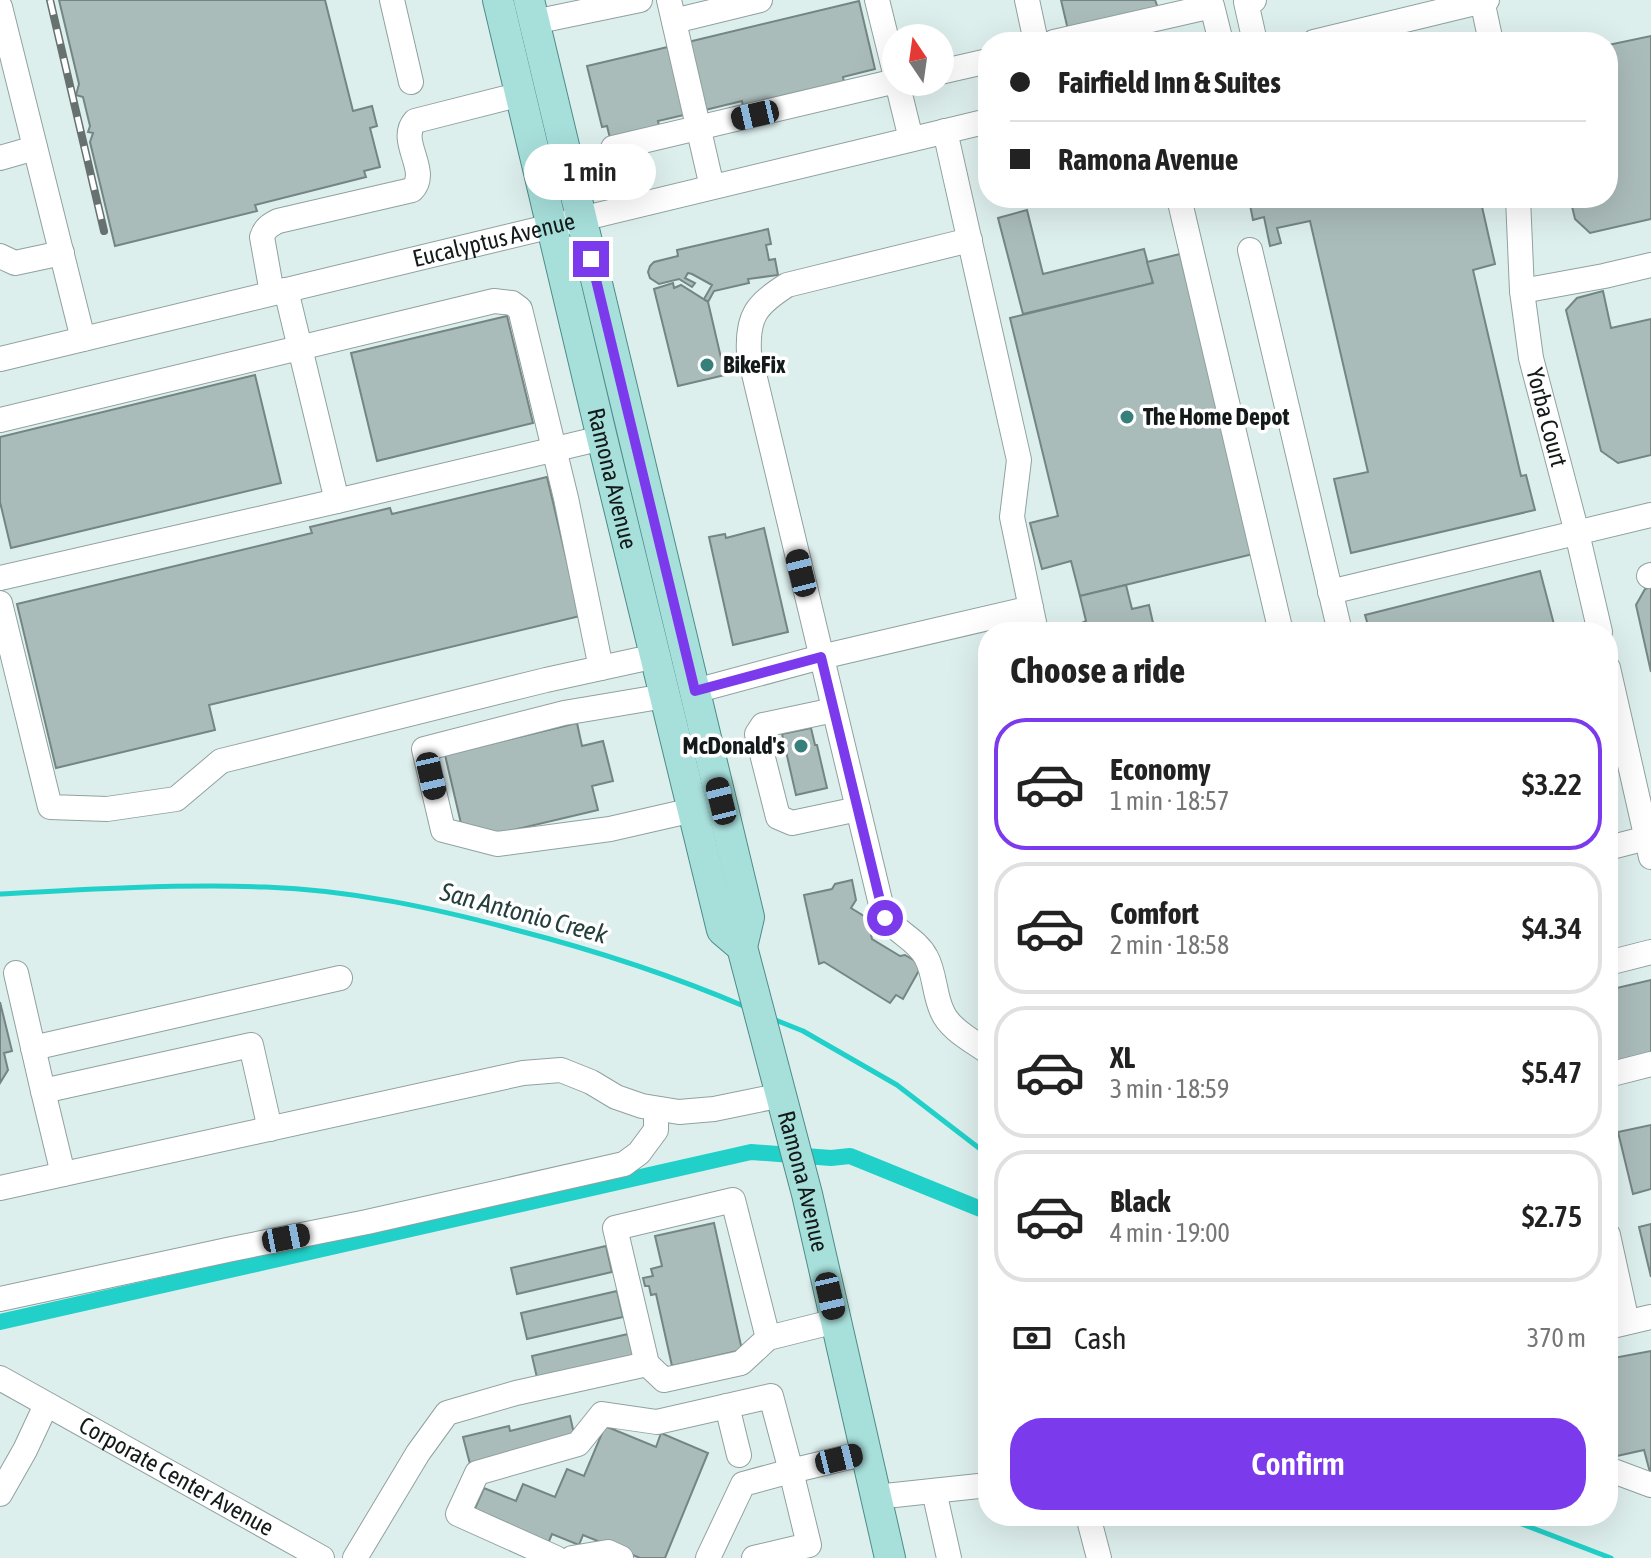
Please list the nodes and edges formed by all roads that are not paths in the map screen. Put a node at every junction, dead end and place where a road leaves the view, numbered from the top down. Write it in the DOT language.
graph roads {
  1 [pos="392,0"];
  2 [pos="498,0"];
  3 [pos="640,0"];
  4 [pos="760,0"];
  5 [pos="877,0"];
  6 [pos="1027,0"];
  7 [pos="1484,0"];
  8 [pos="1248,1"];
  9 [pos="0,7"];
  10 [pos="671,10"];
  11 [pos="532,11"];
  12 [pos="883,24"];
  13 [pos="1034,32"];
  14 [pos="1098,32"];
  15 [pos="1218,32"];
  16 [pos="1253,32"];
  17 [pos="1354,32"];
  18 [pos="1489,32"];
  19 [pos="978,63"];
  20 [pos="954,69"];
  21 [pos="411,82"];
  22 [pos="882,83"];
  23 [pos="521,94"];
  24 [pos="900,96"];
  25 [pos="978,123"];
  26 [pos="699,128"];
  27 [pos="945,131"];
  28 [pos="911,139"];
  29 [pos="35,148"];
  30 [pos="613,148"];
  31 [pos="0,158"];
  32 [pos="712,187"];
  33 [pos="1181,208"];
  34 [pos="1518,208"];
  35 [pos="567,222"];
  36 [pos="970,240"];
  37 [pos="1250,250"];
  38 [pos="62,253"];
  39 [pos="0,256"];
  40 [pos="1651,265"];
  41 [pos="1522,291"];
  42 [pos="279,292"];
  43 [pos="83,339"];
  44 [pos="300,347"];
  45 [pos="0,359"];
  46 [pos="0,420"];
  47 [pos="602,438"];
  48 [pos="554,448"];
  49 [pos="337,501"];
  50 [pos="1651,515"];
  51 [pos="1577,533"];
  52 [pos="0,578"];
  53 [pos="1330,592"];
  54 [pos="0,603"];
  55 [pos="1034,620"];
  56 [pos="1279,622"];
  57 [pos="1338,622"];
  58 [pos="1598,622"];
  59 [pos="978,630"];
  60 [pos="656,656"];
  61 [pos="821,657"];
  62 [pos="601,668"];
  63 [pos="680,693"];
  64 [pos="834,710"];
  65 [pos="1618,711"];
  66 [pos="858,809"];
  67 [pos="693,810"];
  68 [pos="1650,847"];
  69 [pos="1618,848"];
  70 [pos="742,947"];
  71 [pos="1651,952"];
  72 [pos="1618,960"];
  73 [pos="16,973"];
  74 [pos="340,978"];
  75 [pos="978,1044"];
  76 [pos="33,1048"];
  77 [pos="1651,1064"];
  78 [pos="1618,1072"];
  79 [pos="780,1087"];
  80 [pos="43,1091"];
  81 [pos="656,1109"];
  82 [pos="270,1129"];
  83 [pos="63,1174"];
  84 [pos="0,1188"];
  85 [pos="0,1299"];
  86 [pos="1651,1317"];
  87 [pos="836,1321"];
  88 [pos="1618,1325"];
  89 [pos="768,1338"];
  90 [pos="647,1364"];
  91 [pos="0,1378"];
  92 [pos="38,1400"];
  93 [pos="727,1406"];
  94 [pos="866,1453"];
  95 [pos="739,1455"];
  96 [pos="8,1462"];
  97 [pos="791,1471"];
  98 [pos="1618,1473"];
  99 [pos="1651,1485"];
  100 [pos="978,1486"];
  101 [pos="934,1491"];
  102 [pos="0,1494"];
  103 [pos="876,1497"];
  104 [pos="1091,1526"];
  105 [pos="322,1558"];
  106 [pos="355,1558"];
  107 [pos="556,1558"];
  108 [pos="572,1558"];
  109 [pos="621,1558"];
  110 [pos="708,1558"];
  111 [pos="754,1558"];
  112 [pos="890,1558"];
  113 [pos="949,1558"];
  114 [pos="1099,1558"];
  1 -- 21 [label="street"];
  2 -- 23 [label="main road, Ramona Avenue"];
  3 -- 11 [label="street"];
  4 -- 10 [label="street"];
  5 -- 12 [label="street"];
  6 -- 13 [label="street"];
  7 -- 17 [label="street"];
  7 -- 18 [label="street"];
  8 -- 16 [label="street"];
  9 -- 29 [label="street"];
  10 -- 26 [label="street"];
  11 -- 35 [label="main road, Ramona Avenue"];
  14 -- 15 [label="street"];
  19 -- 20 [label="street"];
  22 -- 26 [label="street"];
  23 -- 35 [label="main road, Ramona Avenue"];
  23 -- 42 [label="street"];
  24 -- 28 [label="street"];
  25 -- 27 [label="street, Eucalyptus Avenue"];
  26 -- 30 [label="street"];
  26 -- 32 [label="street"];
  27 -- 28 [label="street, Eucalyptus Avenue"];
  27 -- 36 [label="street"];
  28 -- 32 [label="street, Eucalyptus Avenue"];
  29 -- 31 [label="street"];
  29 -- 38 [label="street"];
  32 -- 35 [label="street, Eucalyptus Avenue"];
  33 -- 56 [label="street"];
  34 -- 41 [label="street, Yorba Court"];
  35 -- 42 [label="street, Eucalyptus Avenue"];
  35 -- 47 [label="main road, Ramona Avenue"];
  35 -- 63 [label="main road, Ramona Avenue"];
  36 -- 55 [label="street"];
  36 -- 61 [label="street"];
  37 -- 53 [label="street"];
  38 -- 39 [label="street"];
  38 -- 43 [label="street"];
  40 -- 41 [label="street"];
  41 -- 51 [label="street, Yorba Court"];
  42 -- 43 [label="street, Eucalyptus Avenue"];
  42 -- 44 [label="street"];
  43 -- 45 [label="street, Eucalyptus Avenue"];
  44 -- 46 [label="street"];
  44 -- 48 [label="street"];
  44 -- 49 [label="street"];
  47 -- 48 [label="street"];
  47 -- 60 [label="main road, Ramona Avenue"];
  48 -- 49 [label="street"];
  48 -- 62 [label="street"];
  49 -- 52 [label="street"];
  50 -- 51 [label="street"];
  51 -- 53 [label="street"];
  51 -- 58 [label="street, Yorba Court"];
  53 -- 57 [label="street"];
  54 -- 62 [label="street"];
  59 -- 61 [label="street"];
  60 -- 62 [label="street"];
  60 -- 63 [label="main road, Ramona Avenue"];
  61 -- 63 [label="street"];
  61 -- 64 [label="street"];
  63 -- 67 [label="main road, Ramona Avenue"];
  63 -- 67 [label="street"];
  63 -- 70 [label="main road, Ramona Avenue"];
  64 -- 66 [label="street"];
  64 -- 66 [label="street"];
  65 -- 68 [label="street"];
  66 -- 75 [label="street"];
  67 -- 70 [label="main road, Ramona Avenue"];
  68 -- 69 [label="street"];
  70 -- 79 [label="main road, Ramona Avenue"];
  71 -- 72 [label="street"];
  73 -- 76 [label="street"];
  74 -- 76 [label="street"];
  76 -- 80 [label="street"];
  77 -- 78 [label="street"];
  79 -- 81 [label="street"];
  79 -- 87 [label="main road, Ramona Avenue"];
  80 -- 82 [label="street"];
  80 -- 83 [label="street"];
  81 -- 82 [label="street"];
  81 -- 85 [label="street"];
  82 -- 83 [label="street"];
  83 -- 84 [label="street"];
  86 -- 88 [label="street"];
  87 -- 89 [label="street"];
  87 -- 94 [label="main road, Ramona Avenue"];
  89 -- 90 [label="street"];
  89 -- 90 [label="street"];
  90 -- 106 [label="street"];
  91 -- 92 [label="street, Corporate Center Avenue"];
  92 -- 96 [label="street"];
  92 -- 105 [label="street, Corporate Center Avenue"];
  93 -- 95 [label="street"];
  93 -- 97 [label="street"];
  93 -- 107 [label="street"];
  94 -- 97 [label="street"];
  94 -- 103 [label="main road, Ramona Avenue"];
  96 -- 102 [label="street"];
  97 -- 110 [label="street"];
  97 -- 111 [label="street"];
  98 -- 99 [label="street"];
  100 -- 101 [label="street"];
  101 -- 103 [label="street"];
  101 -- 113 [label="street"];
  103 -- 112 [label="main road, Ramona Avenue"];
  104 -- 114 [label="street"];
  108 -- 109 [label="street"];
}
